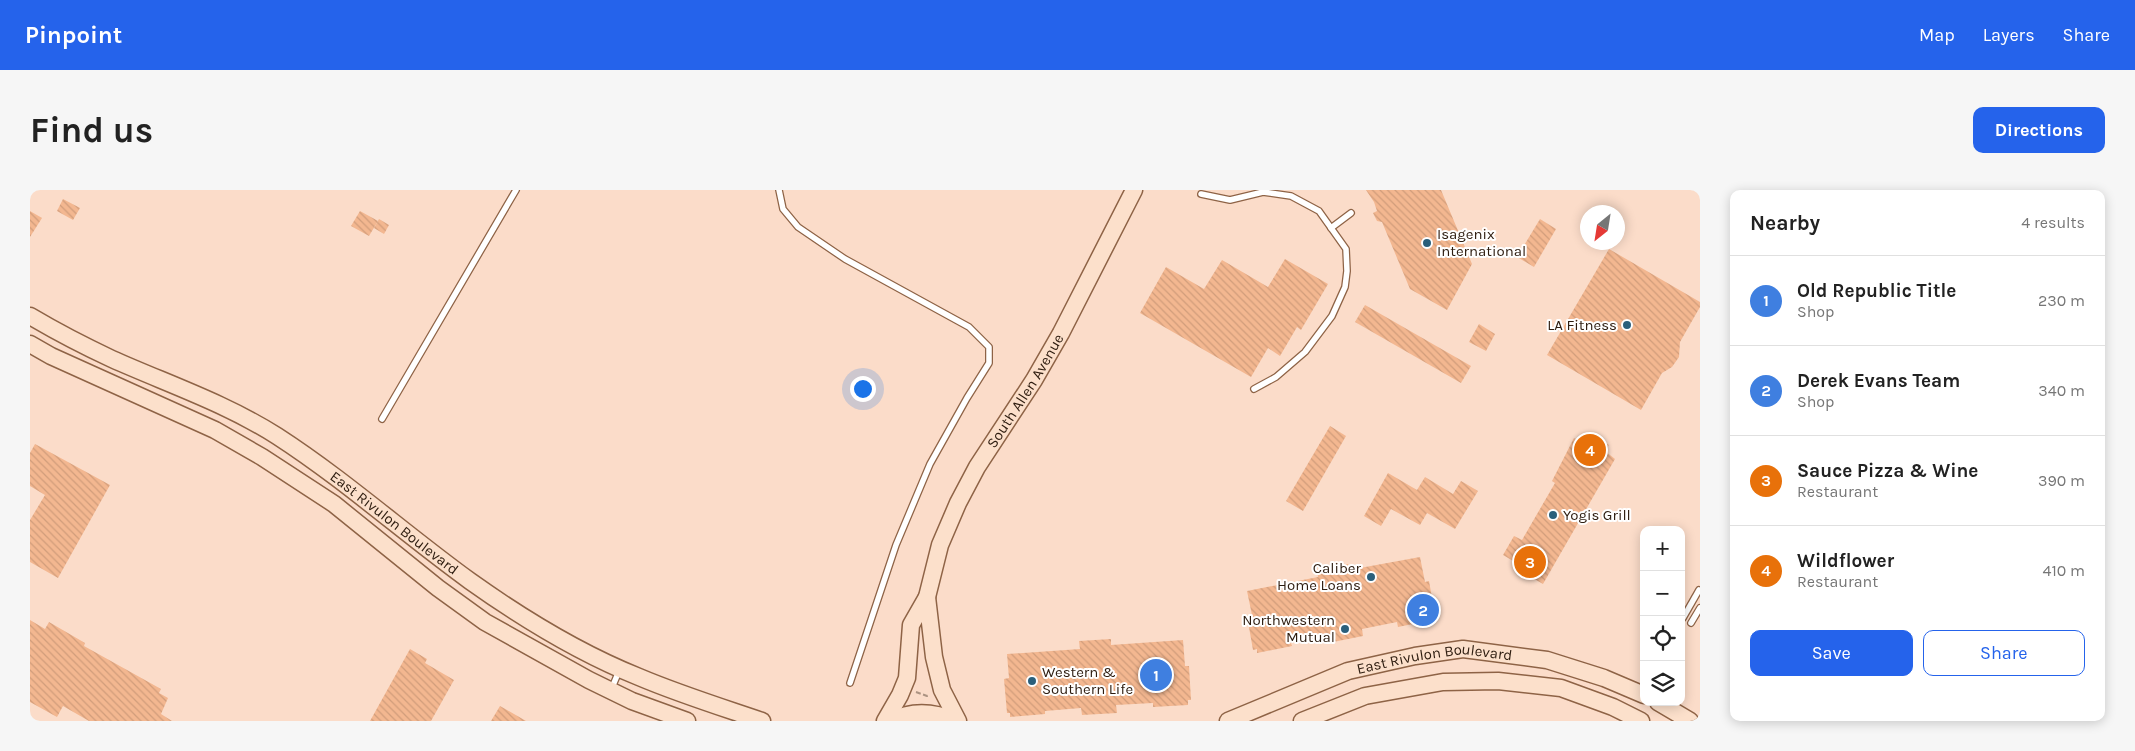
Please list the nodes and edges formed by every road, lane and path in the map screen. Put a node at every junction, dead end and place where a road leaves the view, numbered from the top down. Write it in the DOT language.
graph roads {
  1 [pos="516,190"];
  2 [pos="779,190"];
  3 [pos="1134,190"];
  4 [pos="1201,194"];
  5 [pos="1351,213"];
  6 [pos="1331,228"];
  7 [pos="30,316"];
  8 [pos="30,344"];
  9 [pos="1254,389"];
  10 [pos="382,419"];
  11 [pos="341,495"];
  12 [pos="1699,590"];
  13 [pos="927,597"];
  14 [pos="1700,608"];
  15 [pos="1684,616"];
  16 [pos="1691,623"];
  17 [pos="620,669"];
  18 [pos="850,682"];
  19 [pos="610,690"];
  20 [pos="915,692"];
  21 [pos="1640,693"];
  22 [pos="932,694"];
  23 [pos="1665,706"];
  24 [pos="686,721"];
  25 [pos="762,721"];
  26 [pos="885,721"];
  27 [pos="890,721"];
  28 [pos="956,721"];
  29 [pos="1228,721"];
  30 [pos="1302,721"];
  31 [pos="1642,721"];
  32 [pos="1690,721"];
  1 -- 10 [label="lane"];
  2 -- 18 [label="lane"];
  3 -- 13 [label="street, South Allen Avenue"];
  4 -- 6 [label="lane"];
  5 -- 6 [label="lane"];
  6 -- 9 [label="lane"];
  7 -- 11 [label="street, East Rivulon Boulevard"];
  8 -- 11 [label="street, East Rivulon Boulevard"];
  11 -- 17 [label="street, East Rivulon Boulevard"];
  11 -- 19 [label="street, East Rivulon Boulevard"];
  12 -- 15 [label="lane"];
  13 -- 26 [label="street, South Allen Avenue"];
  13 -- 28 [label="street, South Allen Avenue"];
  14 -- 16 [label="lane"];
  17 -- 19 [label="lane"];
  17 -- 25 [label="street, East Rivulon Boulevard"];
  19 -- 24 [label="street, East Rivulon Boulevard"];
  20 -- 22 [label="path"];
  21 -- 29 [label="street, East Rivulon Boulevard"];
  23 -- 32 [label="street"];
  27 -- 28 [label="street"];
  30 -- 31 [label="street, East Rivulon Boulevard"];
}
